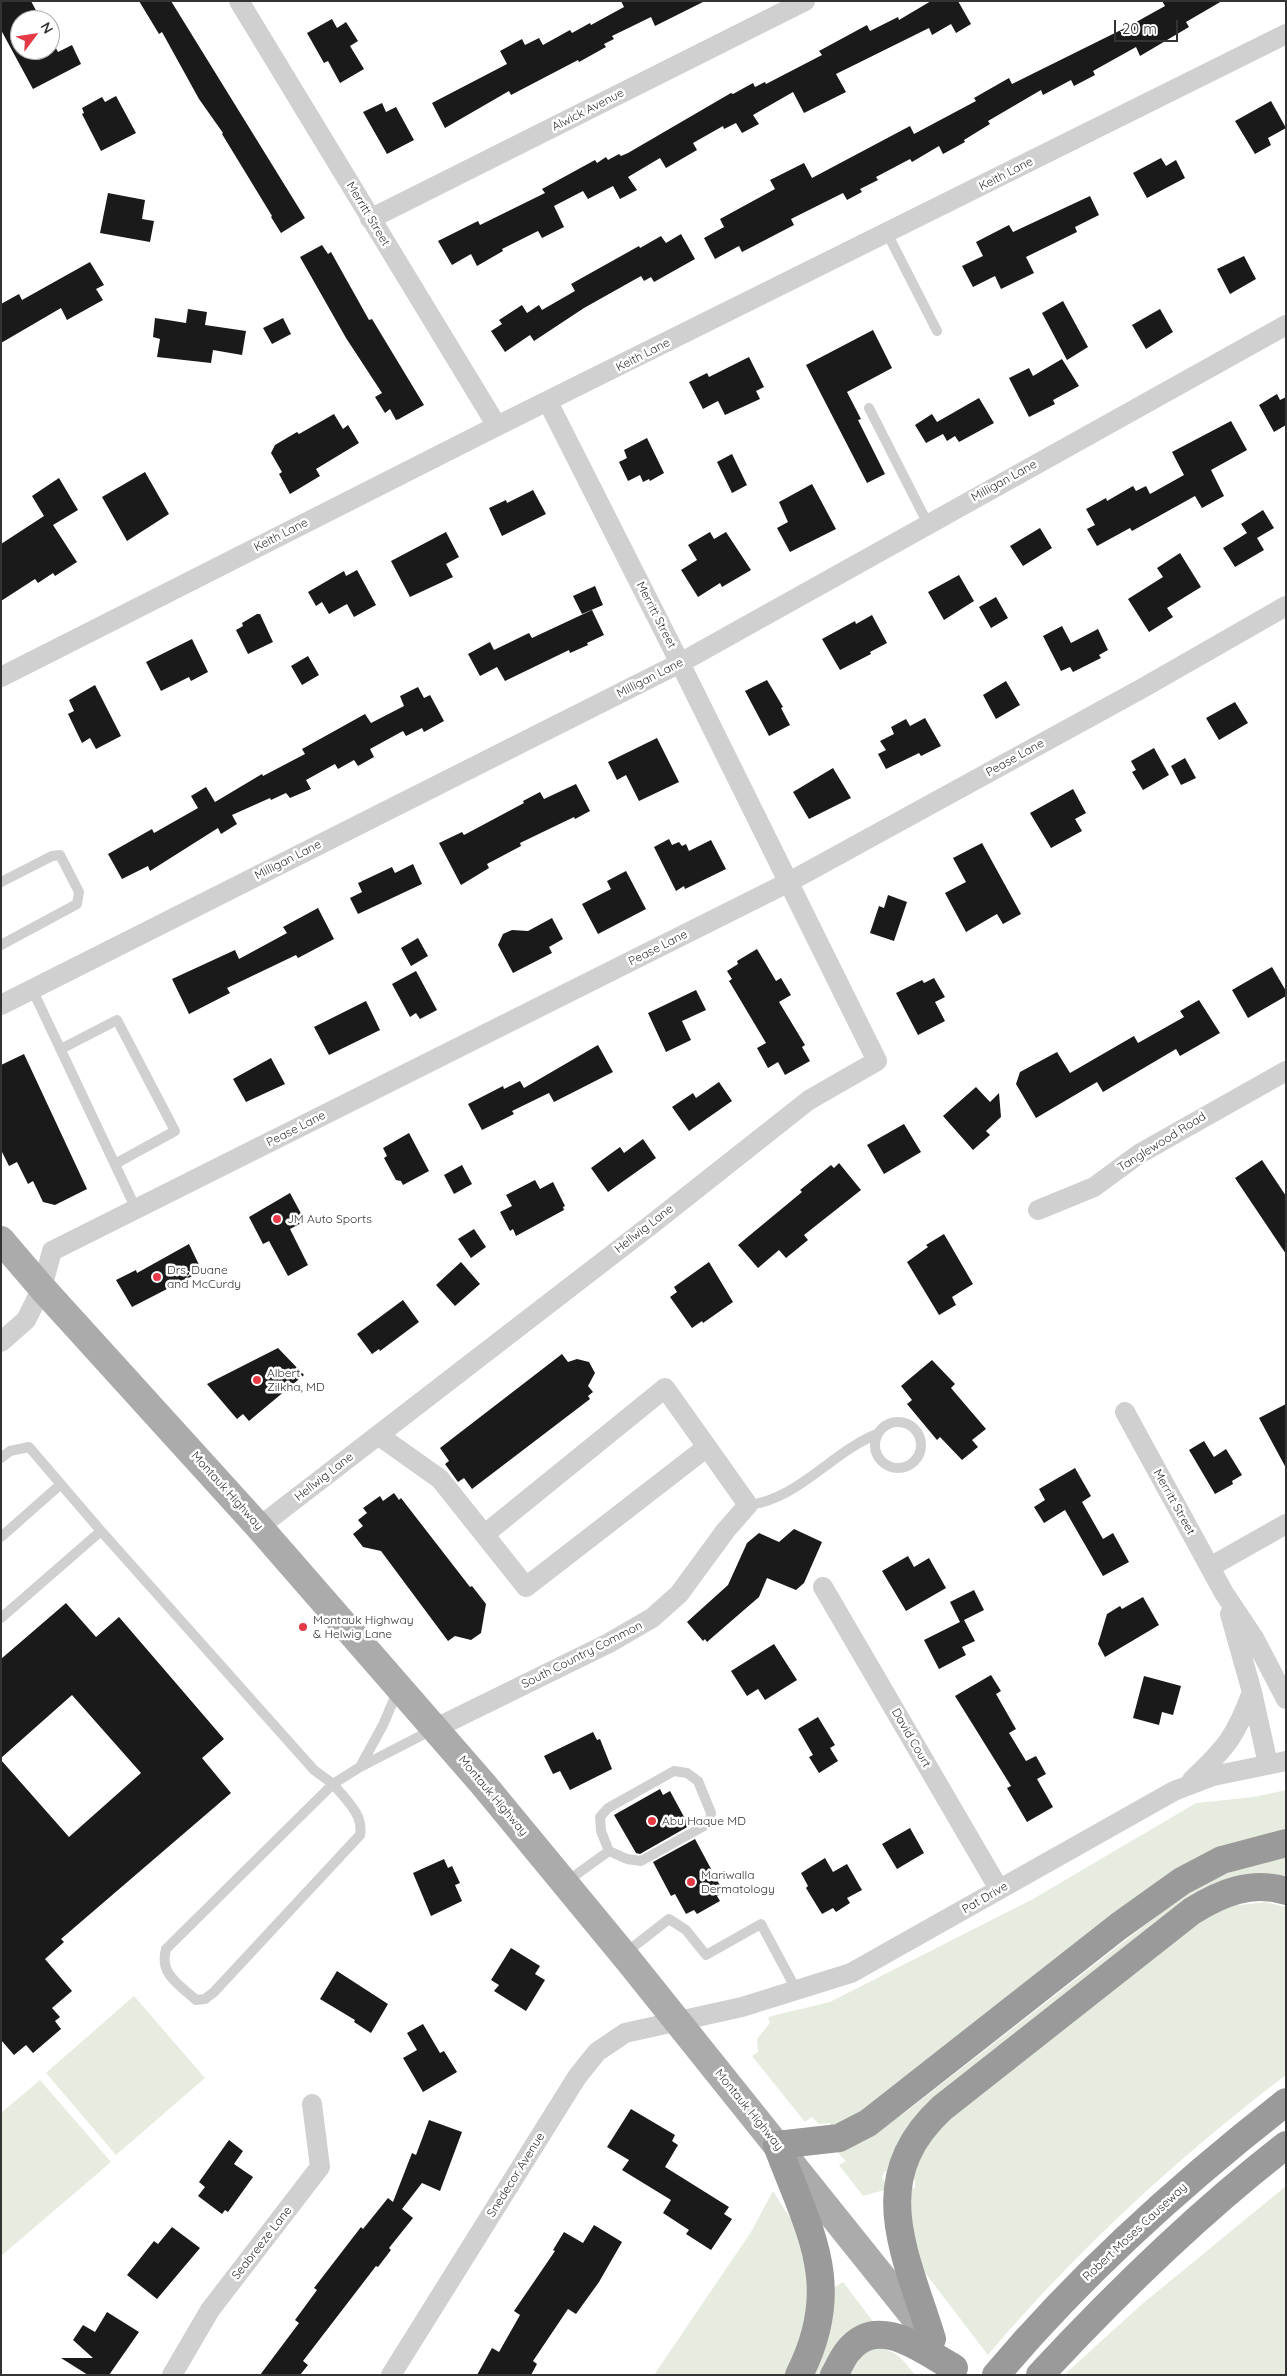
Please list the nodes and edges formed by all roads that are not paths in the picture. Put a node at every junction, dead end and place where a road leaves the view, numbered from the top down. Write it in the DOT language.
graph roads {
  1 [pos="805,1"];
  2 [pos="247,4"];
  3 [pos="1286,34"];
  4 [pos="370,219"];
  5 [pos="887,233"];
  6 [pos="1286,325"];
  7 [pos="937,331"];
  8 [pos="548,402"];
  9 [pos="869,408"];
  10 [pos="497,426"];
  11 [pos="928,524"];
  12 [pos="1286,606"];
  13 [pos="680,663"];
  14 [pos="1,676"];
  15 [pos="1,882"];
  16 [pos="789,882"];
  17 [pos="1,945"];
  18 [pos="32,989"];
  19 [pos="1,1005"];
  20 [pos="61,1049"];
  21 [pos="1286,1070"];
  22 [pos="115,1164"];
  23 [pos="136,1209"];
  24 [pos="1038,1210"];
  25 [pos="1,1240"];
  26 [pos="42,1288"];
  27 [pos="1,1342"];
  28 [pos="1125,1412"];
  29 [pos="877,1434"];
  30 [pos="378,1435"];
  31 [pos="707,1447"];
  32 [pos="1,1458"];
  33 [pos="61,1484"];
  34 [pos="748,1505"];
  35 [pos="1286,1524"];
  36 [pos="259,1527"];
  37 [pos="101,1532"];
  38 [pos="484,1534"];
  39 [pos="1,1537"];
  40 [pos="1210,1567"];
  41 [pos="823,1587"];
  42 [pos="1224,1593"];
  43 [pos="1,1618"];
  44 [pos="399,1686"];
  45 [pos="1252,1692"];
  46 [pos="1286,1699"];
  47 [pos="436,1728"];
  48 [pos="1277,1763"];
  49 [pos="360,1768"];
  50 [pos="333,1784"];
  51 [pos="1186,1786"];
  52 [pos="1286,1843"];
  53 [pos="609,1851"];
  54 [pos="565,1883"];
  55 [pos="999,1890"];
  56 [pos="1286,1891"];
  57 [pos="624,1954"];
  58 [pos="797,1991"];
  59 [pos="678,2021"];
  60 [pos="1286,2082"];
  61 [pos="1286,2102"];
  62 [pos="312,2104"];
  63 [pos="777,2145"];
  64 [pos="1286,2145"];
  65 [pos="1204,2167"];
  66 [pos="932,2339"];
  67 [pos="1004,2365"];
  68 [pos="957,2372"];
  69 [pos="172,2375"];
  70 [pos="391,2375"];
  71 [pos="800,2375"];
  72 [pos="834,2375"];
  73 [pos="1040,2375"];
  1 -- 4 [label="street, Alwick Avenue"];
  2 -- 4 [label="street, Merritt Street"];
  3 -- 5 [label="street, Keith Lane"];
  4 -- 10 [label="street, Merritt Street"];
  5 -- 7 [label="lane"];
  5 -- 8 [label="street, Keith Lane"];
  6 -- 11 [label="street, Milligan Lane"];
  8 -- 10 [label="street, Keith Lane"];
  8 -- 13 [label="street, Merritt Street"];
  9 -- 11 [label="lane"];
  10 -- 14 [label="street, Keith Lane"];
  11 -- 13 [label="street, Milligan Lane"];
  12 -- 16 [label="street, Pease Lane"];
  13 -- 16 [label="street, Merritt Street"];
  13 -- 18 [label="street, Milligan Lane"];
  15 -- 17 [label="lane"];
  16 -- 23 [label="street, Pease Lane"];
  16 -- 30 [label="street, Hellwig Lane"];
  18 -- 19 [label="street, Milligan Lane"];
  18 -- 20 [label="lane"];
  20 -- 22 [label="lane"];
  20 -- 22 [label="lane"];
  21 -- 24 [label="street, Tanglewood Road"];
  22 -- 23 [label="lane"];
  23 -- 26 [label="street, Pease Lane"];
  25 -- 26 [label="main road, Montauk Highway"];
  26 -- 27 [label="street, Pease Lane"];
  26 -- 36 [label="main road, Montauk Highway"];
  28 -- 40 [label="street, Merritt Street"];
  29 -- 29 [label="lane"];
  29 -- 34 [label="lane"];
  30 -- 36 [label="street, Hellwig Lane"];
  30 -- 38 [label="street"];
  31 -- 34 [label="street"];
  31 -- 38 [label="street"];
  31 -- 38 [label="street"];
  32 -- 33 [label="lane"];
  33 -- 37 [label="lane"];
  33 -- 39 [label="lane"];
  34 -- 47 [label="street, South Country Common"];
  35 -- 40 [label="street"];
  36 -- 44 [label="main road, Montauk Highway"];
  37 -- 43 [label="lane"];
  37 -- 50 [label="lane"];
  40 -- 42 [label="street, Merritt Street"];
  41 -- 55 [label="street, David Court"];
  42 -- 45 [label="street, Merritt Street"];
  42 -- 46 [label="street, Merritt Street"];
  44 -- 47 [label="main road, Montauk Highway"];
  44 -- 49 [label="lane"];
  45 -- 48 [label="street, Merritt Street"];
  45 -- 51 [label="street"];
  47 -- 49 [label="lane"];
  47 -- 54 [label="main road, Montauk Highway"];
  48 -- 51 [label="street, Pat Drive"];
  49 -- 50 [label="lane"];
  50 -- 50 [label="lane"];
  51 -- 55 [label="street, Pat Drive"];
  52 -- 63 [label="highway"];
  53 -- 53 [label="lane"];
  53 -- 54 [label="lane"];
  54 -- 57 [label="main road, Montauk Highway"];
  55 -- 58 [label="street, Pat Drive"];
  56 -- 66 [label="highway"];
  57 -- 58 [label="lane"];
  57 -- 59 [label="main road, Montauk Highway"];
  58 -- 59 [label="street, Pat Drive"];
  59 -- 63 [label="main road, Montauk Highway"];
  59 -- 70 [label="street, Snedecor Avenue"];
  60 -- 65 [label="highway"];
  61 -- 65 [label="highway, Robert Moses Causeway"];
  62 -- 69 [label="street, Seabreeze Lane"];
  63 -- 66 [label="main road, Montauk Highway"];
  63 -- 71 [label="highway"];
  64 -- 73 [label="highway"];
  65 -- 67 [label="highway, Robert Moses Causeway"];
  66 -- 68 [label="main road, Montauk Highway"];
  68 -- 72 [label="highway"];
}
